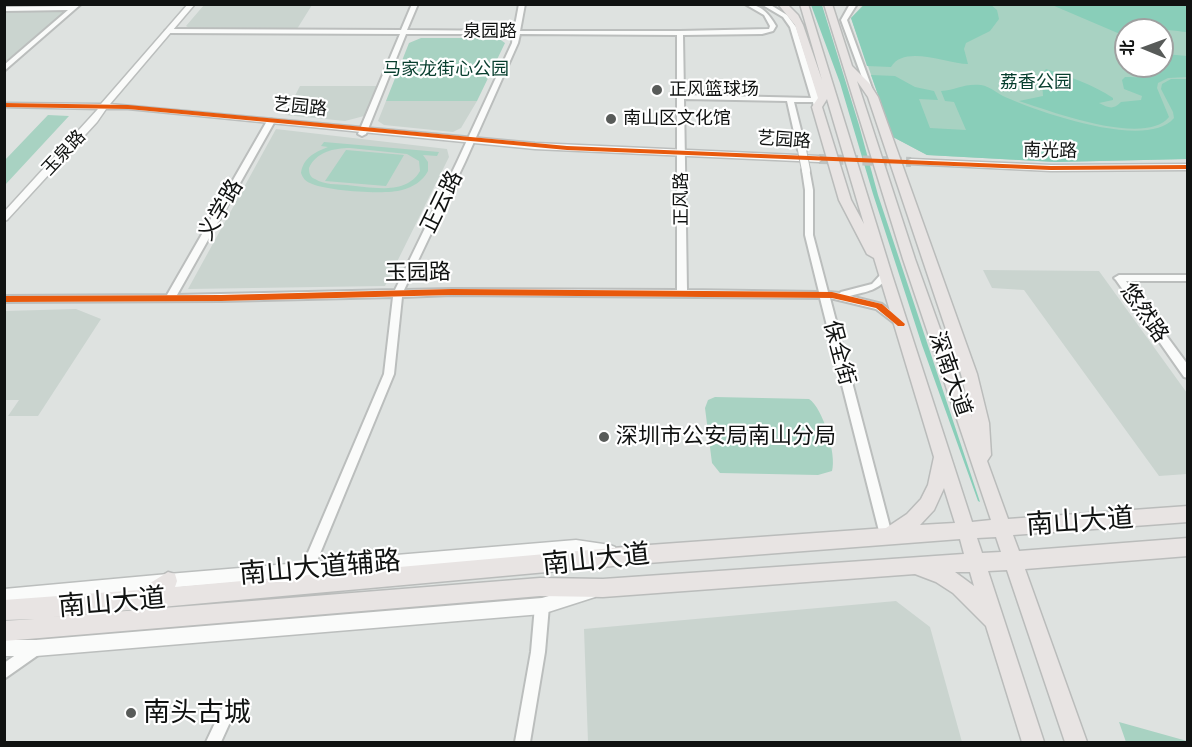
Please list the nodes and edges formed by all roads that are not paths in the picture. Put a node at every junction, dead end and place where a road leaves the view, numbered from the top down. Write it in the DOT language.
graph roads {
  1 [pos="184,4"];
  2 [pos="192,4"];
  3 [pos="416,4"];
  4 [pos="522,4"];
  5 [pos="748,4"];
  6 [pos="764,4"];
  7 [pos="777,4"];
  8 [pos="782,4"];
  9 [pos="804,4"];
  10 [pos="828,4"];
  11 [pos="843,4"];
  12 [pos="854,4"];
  13 [pos="75,6"];
  14 [pos="4,9"];
  15 [pos="833,18"];
  16 [pos="797,21"];
  17 [pos="168,31"];
  18 [pos="405,32"];
  19 [pos="517,32"];
  20 [pos="680,33"];
  21 [pos="848,65"];
  22 [pos="4,69"];
  23 [pos="827,77"];
  24 [pos="870,90"];
  25 [pos="681,97"];
  26 [pos="790,99"];
  27 [pos="818,102"];
  28 [pos="4,107"];
  29 [pos="99,108"];
  30 [pos="270,123"];
  31 [pos="842,126"];
  32 [pos="363,132"];
  33 [pos="470,142"];
  34 [pos="682,154"];
  35 [pos="911,162"];
  36 [pos="1188,167"];
  37 [pos="4,208"];
  38 [pos="4,218"];
  39 [pos="909,259"];
  40 [pos="885,275"];
  41 [pos="1188,278"];
  42 [pos="398,292"];
  43 [pos="682,293"];
  44 [pos="828,295"];
  45 [pos="170,298"];
  46 [pos="4,299"];
  47 [pos="946,307"];
  48 [pos="901,324"];
  49 [pos="1188,374"];
  50 [pos="939,444"];
  51 [pos="984,473"];
  52 [pos="1188,514"];
  53 [pos="1001,527"];
  54 [pos="965,529"];
  55 [pos="886,535"];
  56 [pos="1188,546"];
  57 [pos="635,555"];
  58 [pos="1013,561"];
  59 [pos="976,564"];
  60 [pos="904,566"];
  61 [pos="307,569"];
  62 [pos="168,581"];
  63 [pos="603,588"];
  64 [pos="4,597"];
  65 [pos="142,600"];
  66 [pos="542,606"];
  67 [pos="4,610"];
  68 [pos="4,631"];
  69 [pos="999,636"];
  70 [pos="4,648"];
  71 [pos="36,648"];
  72 [pos="4,672"];
  73 [pos="229,709"];
  74 [pos="213,742"];
  75 [pos="522,742"];
  76 [pos="1032,742"];
  77 [pos="1076,742"];
  1 -- 29 [label="street, 玉泉路"];
  2 -- 17 [label="street, 玉泉路"];
  3 -- 18 [label="street"];
  4 -- 19 [label="street, 正云路"];
  5 -- 20 [label="street, 泉园路"];
  6 -- 27 [label="street"];
  7 -- 16 [label="main road"];
  8 -- 16 [label="main road"];
  9 -- 23 [label="main road, 深南大道"];
  10 -- 15 [label="main road, 深南大道"];
  11 -- 15 [label="main road"];
  12 -- 24 [label="street"];
  13 -- 14 [label="street"];
  13 -- 22 [label="street"];
  15 -- 21 [label="main road, 深南大道"];
  16 -- 27 [label="main road"];
  17 -- 18 [label="street, 泉园路"];
  17 -- 29 [label="street, 玉泉路"];
  18 -- 19 [label="street, 泉园路"];
  18 -- 32 [label="street"];
  19 -- 20 [label="street, 泉园路"];
  19 -- 33 [label="street, 正云路"];
  20 -- 25 [label="street, 正风路"];
  21 -- 24 [label="main road"];
  21 -- 39 [label="main road, 深南大道"];
  23 -- 27 [label="main road"];
  23 -- 31 [label="main road, 深南大道"];
  24 -- 47 [label="main road"];
  25 -- 26 [label="street"];
  25 -- 34 [label="street, 正风路"];
  26 -- 27 [label="street"];
  26 -- 44 [label="street, 保全街, bridge"];
  27 -- 31 [label="main road"];
  27 -- 40 [label="main road"];
  28 -- 29 [label="street, 艺园路"];
  29 -- 30 [label="street, 艺园路"];
  29 -- 37 [label="street, 玉泉路"];
  29 -- 38 [label="street, 玉泉路"];
  30 -- 32 [label="street, 艺园路"];
  30 -- 45 [label="street, 义学路"];
  31 -- 40 [label="main road, 深南大道"];
  32 -- 33 [label="street, 艺园路"];
  33 -- 34 [label="street, 艺园路"];
  33 -- 42 [label="street, 正云路"];
  34 -- 34 [label="street, 艺园路"];
  34 -- 43 [label="street, 正风路"];
  35 -- 36 [label="street, 南光路"];
  39 -- 47 [label="main road"];
  39 -- 51 [label="main road, 深南大道"];
  40 -- 44 [label="street"];
  40 -- 48 [label="main road, 深南大道"];
  41 -- 49 [label="street, 悠然路"];
  42 -- 43 [label="street, 玉园路"];
  42 -- 45 [label="street, 玉园路"];
  42 -- 61 [label="street, 正云路"];
  43 -- 44 [label="street, 玉园路"];
  44 -- 48 [label="street"];
  44 -- 55 [label="street, 保全街"];
  45 -- 46 [label="street, 玉园路"];
  47 -- 51 [label="main road"];
  48 -- 50 [label="main road, 深南大道"];
  50 -- 54 [label="main road, 深南大道"];
  50 -- 55 [label="main road"];
  51 -- 53 [label="main road, 深南大道"];
  52 -- 53 [label="main road, 南山大道"];
  53 -- 54 [label="main road, 南山大道"];
  53 -- 58 [label="main road, 深南大道"];
  54 -- 55 [label="main road, 南山大道"];
  54 -- 59 [label="main road, 深南大道"];
  55 -- 57 [label="main road, 南山大道"];
  56 -- 58 [label="main road, 南山大道"];
  57 -- 61 [label="street, 南山大道辅路"];
  57 -- 65 [label="main road, 南山大道"];
  58 -- 59 [label="main road, 南山大道"];
  58 -- 77 [label="main road, 深南大道"];
  59 -- 60 [label="main road, 南山大道"];
  59 -- 69 [label="main road, 深南大道"];
  60 -- 63 [label="main road, 南山大道"];
  60 -- 69 [label="main road"];
  61 -- 62 [label="street, 南山大道辅路"];
  62 -- 64 [label="street, 南山大道辅路"];
  62 -- 65 [label="main road"];
  63 -- 66 [label="street"];
  63 -- 68 [label="main road, 南山大道"];
  65 -- 67 [label="main road, 南山大道"];
  66 -- 71 [label="street"];
  66 -- 75 [label="street"];
  69 -- 76 [label="main road, 深南大道"];
  70 -- 71 [label="street"];
  71 -- 72 [label="street"];
  73 -- 74 [label="street"];
}
